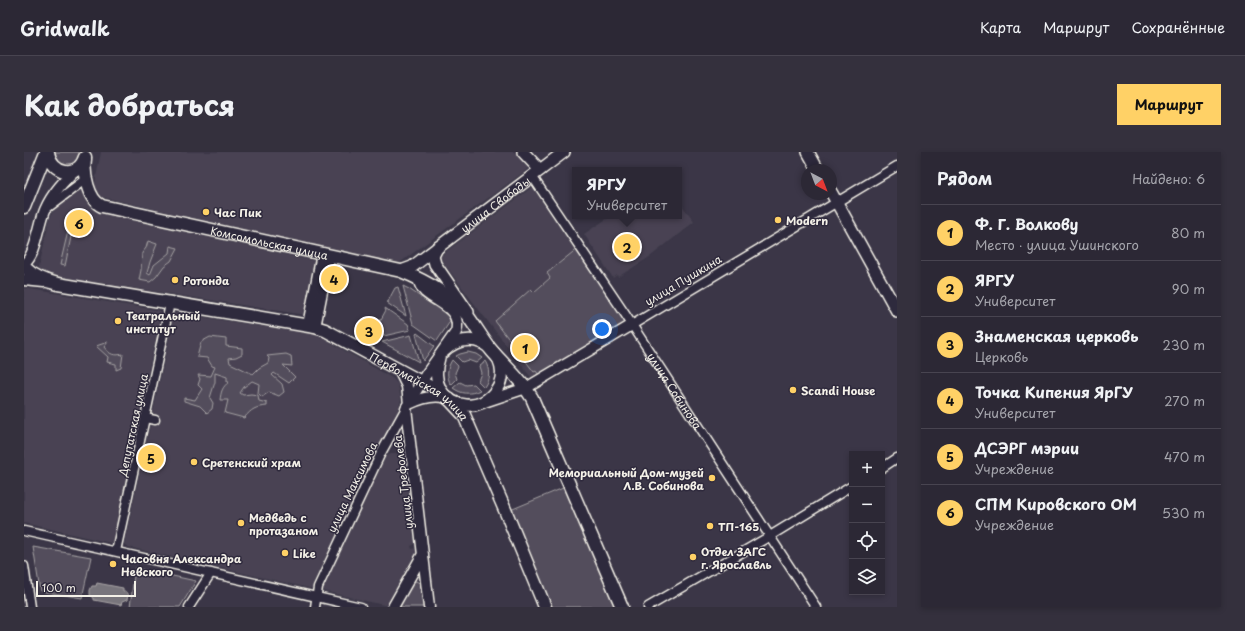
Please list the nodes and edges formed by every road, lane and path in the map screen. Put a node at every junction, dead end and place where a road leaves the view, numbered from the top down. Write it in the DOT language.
graph roads {
  1 [pos="47,152"];
  2 [pos="523,152"];
  3 [pos="564,152"];
  4 [pos="808,152"];
  5 [pos="85,158"];
  6 [pos="815,164"];
  7 [pos="897,166"];
  8 [pos="536,173"];
  9 [pos="87,178"];
  10 [pos="837,202"];
  11 [pos="24,208"];
  12 [pos="45,210"];
  13 [pos="437,248"];
  14 [pos="325,255"];
  15 [pos="426,256"];
  16 [pos="24,264"];
  17 [pos="24,268"];
  18 [pos="401,271"];
  19 [pos="418,278"];
  20 [pos="24,280"];
  21 [pos="58,284"];
  22 [pos="170,303"];
  23 [pos="897,311"];
  24 [pos="472,322"];
  25 [pos="632,325"];
  26 [pos="311,326"];
  27 [pos="492,350"];
  28 [pos="441,355"];
  29 [pos="399,370"];
  30 [pos="422,381"];
  31 [pos="526,388"];
  32 [pos="449,399"];
  33 [pos="475,405"];
  34 [pos="407,406"];
  35 [pos="145,418"];
  36 [pos="155,420"];
  37 [pos="897,458"];
  38 [pos="885,466"];
  39 [pos="850,487"];
  40 [pos="24,531"];
  41 [pos="770,536"];
  42 [pos="116,551"];
  43 [pos="424,554"];
  44 [pos="24,566"];
  45 [pos="210,573"];
  46 [pos="407,582"];
  47 [pos="427,585"];
  48 [pos="317,597"];
  49 [pos="30,607"];
  50 [pos="189,607"];
  51 [pos="315,607"];
  52 [pos="361,607"];
  53 [pos="393,607"];
  54 [pos="429,607"];
  55 [pos="545,607"];
  56 [pos="622,607"];
  57 [pos="648,607"];
  58 [pos="816,607"];
  1 -- 5 [label="main road"];
  1 -- 11 [label="main road"];
  2 -- 8 [label="main road, улица Собинова"];
  3 -- 8 [label="main road, улица Свободы"];
  4 -- 6 [label="main road"];
  5 -- 9 [label="main road, Комсомольская улица"];
  5 -- 12 [label="street"];
  7 -- 10 [label="street, улица Пушкина"];
  8 -- 13 [label="main road, улица Свободы"];
  8 -- 25 [label="street, улица Собинова"];
  9 -- 12 [label="street"];
  9 -- 14 [label="main road, Комсомольская улица"];
  10 -- 23 [label="main road"];
  10 -- 25 [label="street, улица Пушкина"];
  12 -- 16 [label="street"];
  13 -- 15 [label="main road, улица Свободы"];
  13 -- 24 [label="main road, Комсомольская улица"];
  14 -- 18 [label="main road, Комсомольская улица"];
  14 -- 26 [label="street"];
  15 -- 18 [label="main road, улица Свободы"];
  15 -- 19 [label="main road"];
  17 -- 21 [label="main road, Первомайская улица"];
  18 -- 19 [label="main road, Комсомольская улица"];
  19 -- 24 [label="main road, Комсомольская улица"];
  19 -- 28 [label="street, улица Максимова"];
  20 -- 21 [label="street, Первомайская улица"];
  21 -- 22 [label="main road, Первомайская улица"];
  22 -- 26 [label="main road, Первомайская улица"];
  22 -- 35 [label="street, Депутатская улица"];
  24 -- 27 [label="main road, Комсомольская улица"];
  25 -- 31 [label="street, улица Пушкина"];
  25 -- 41 [label="street, улица Собинова"];
  26 -- 29 [label="main road, Первомайская улица"];
  27 -- 28 [label="main road"];
  27 -- 31 [label="main road, Комсомольская улица"];
  27 -- 33 [label="main road"];
  28 -- 30 [label="street, улица Максимова"];
  28 -- 32 [label="main road"];
  29 -- 30 [label="main road, Первомайская улица"];
  29 -- 34 [label="street, улица Трефолева"];
  30 -- 32 [label="main road, Первомайская улица"];
  30 -- 34 [label="street, улица Максимова"];
  31 -- 33 [label="street, улица Пушкина"];
  31 -- 56 [label="main road, Комсомольская улица"];
  32 -- 33 [label="main road"];
  32 -- 34 [label="street"];
  32 -- 55 [label="main road, Первомайская улица"];
  34 -- 43 [label="street, улица Трефолева"];
  34 -- 48 [label="street, улица Максимова"];
  35 -- 36 [label="street"];
  35 -- 42 [label="street, Депутатская улица"];
  37 -- 38 [label="street"];
  39 -- 41 [label="street"];
  40 -- 42 [label="street"];
  41 -- 57 [label="street"];
  41 -- 58 [label="street, улица Собинова"];
  42 -- 45 [label="street"];
  43 -- 46 [label="street"];
  43 -- 47 [label="street, улица Трефолева"];
  44 -- 49 [label="street"];
  45 -- 48 [label="street"];
  45 -- 50 [label="street"];
  46 -- 47 [label="street"];
  46 -- 53 [label="street"];
  47 -- 54 [label="street, улица Трефолева"];
  48 -- 51 [label="street, улица Максимова"];
  48 -- 52 [label="street"];
}
